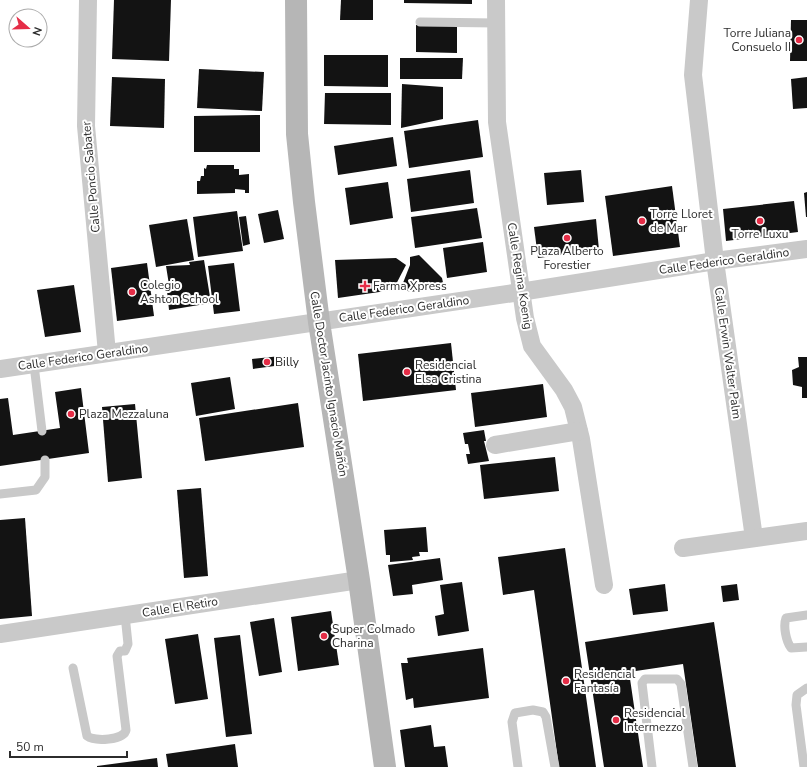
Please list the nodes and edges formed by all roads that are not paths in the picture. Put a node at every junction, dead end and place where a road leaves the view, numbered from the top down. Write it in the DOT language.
graph roads {
  1 [pos="88,0"];
  2 [pos="296,0"];
  3 [pos="496,0"];
  4 [pos="699,0"];
  5 [pos="420,22"];
  6 [pos="496,22"];
  7 [pos="807,249"];
  8 [pos="715,261"];
  9 [pos="520,292"];
  10 [pos="319,322"];
  11 [pos="107,353"];
  12 [pos="34,365"];
  13 [pos="0,369"];
  14 [pos="42,431"];
  15 [pos="579,431"];
  16 [pos="495,445"];
  17 [pos="45,460"];
  18 [pos="0,494"];
  19 [pos="807,531"];
  20 [pos="754,538"];
  21 [pos="683,548"];
  22 [pos="359,580"];
  23 [pos="604,585"];
  24 [pos="125,615"];
  25 [pos="807,615"];
  26 [pos="0,634"];
  27 [pos="807,647"];
  28 [pos="73,668"];
  29 [pos="807,688"];
  30 [pos="385,767"];
  31 [pos="518,767"];
  32 [pos="555,767"];
  33 [pos="652,767"];
  34 [pos="693,767"];
  35 [pos="804,767"];
  1 -- 11 [label="street, Calle Poncio Sabater"];
  2 -- 10 [label="street, Calle Doctor Jacinto Ignacio Mañón"];
  3 -- 6 [label="street, Calle Regina Koenig"];
  4 -- 8 [label="street, Calle Erwin Walter Palm"];
  5 -- 6 [label="lane"];
  6 -- 9 [label="street, Calle Regina Koenig"];
  7 -- 8 [label="street, Calle Federico Geraldino"];
  8 -- 9 [label="street, Calle Federico Geraldino"];
  8 -- 20 [label="street, Calle Erwin Walter Palm"];
  9 -- 10 [label="street, Calle Federico Geraldino"];
  9 -- 15 [label="street, Calle Regina Koenig"];
  10 -- 11 [label="street, Calle Federico Geraldino"];
  10 -- 22 [label="street, Calle Doctor Jacinto Ignacio Mañón"];
  11 -- 12 [label="street, Calle Federico Geraldino"];
  12 -- 13 [label="street, Calle Federico Geraldino"];
  12 -- 14 [label="lane"];
  15 -- 16 [label="street"];
  15 -- 23 [label="street, Calle Regina Koenig"];
  17 -- 18 [label="lane"];
  19 -- 20 [label="street"];
  20 -- 21 [label="street"];
  22 -- 24 [label="street, Calle El Retiro"];
  22 -- 30 [label="street, Calle Doctor Jacinto Ignacio Mañón"];
  24 -- 26 [label="street, Calle El Retiro"];
  24 -- 28 [label="lane"];
  25 -- 27 [label="lane"];
  29 -- 35 [label="lane"];
  31 -- 32 [label="lane"];
  33 -- 34 [label="lane"];
}
